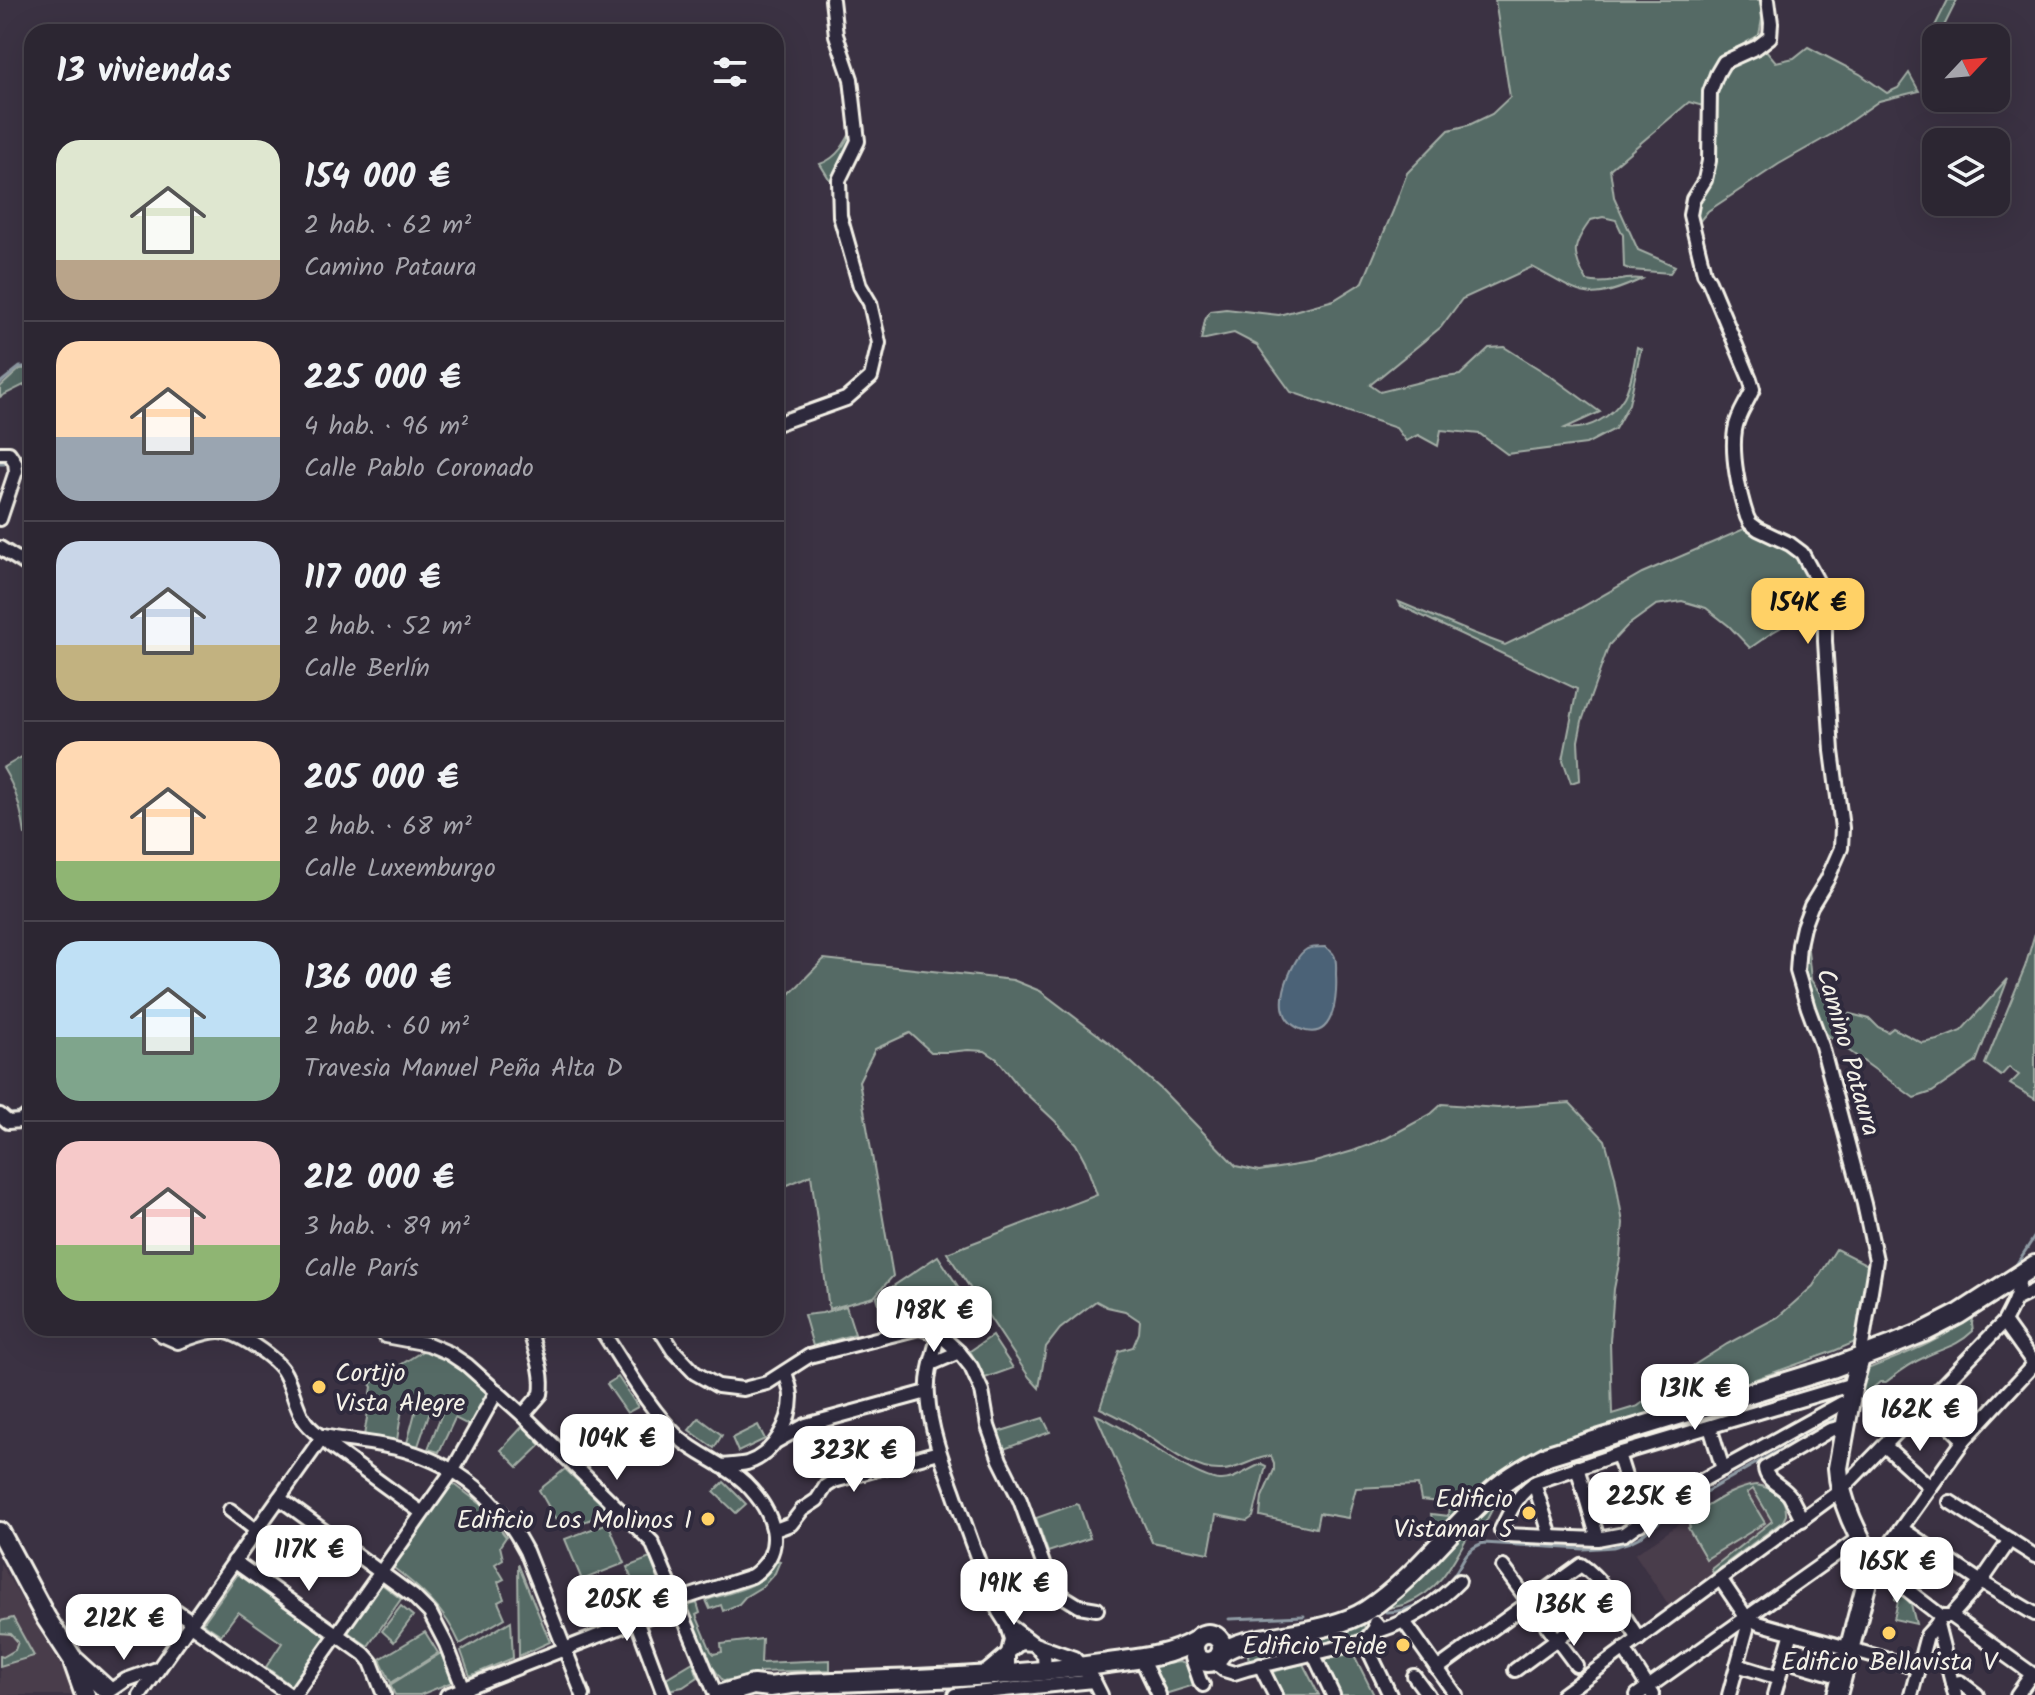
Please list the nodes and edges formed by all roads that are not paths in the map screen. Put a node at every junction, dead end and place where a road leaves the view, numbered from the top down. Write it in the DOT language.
graph roads {
  1 [pos="832,0"];
  2 [pos="1768,0"];
  3 [pos="784,421"];
  4 [pos="0,453"];
  5 [pos="0,519"];
  6 [pos="0,548"];
  7 [pos="24,563"];
  8 [pos="0,1115"];
  9 [pos="24,1119"];
  10 [pos="2027,1270"];
  11 [pos="2035,1290"];
  12 [pos="2015,1300"];
  13 [pos="2004,1322"];
  14 [pos="939,1334"];
  15 [pos="164,1336"];
  16 [pos="195,1336"];
  17 [pos="236,1336"];
  18 [pos="385,1336"];
  19 [pos="531,1336"];
  20 [pos="605,1336"];
  21 [pos="664,1336"];
  22 [pos="959,1352"];
  23 [pos="1860,1358"];
  24 [pos="931,1364"];
  25 [pos="2034,1364"];
  26 [pos="1832,1368"];
  27 [pos="785,1372"];
  28 [pos="497,1391"];
  29 [pos="927,1392"];
  30 [pos="1852,1392"];
  31 [pos="1926,1403"];
  32 [pos="790,1409"];
  33 [pos="523,1415"];
  34 [pos="806,1425"];
  35 [pos="1846,1426"];
  36 [pos="1710,1427"];
  37 [pos="323,1436"];
  38 [pos="1964,1440"];
  39 [pos="777,1441"];
  40 [pos="1885,1446"];
  41 [pos="939,1452"];
  42 [pos="1618,1454"];
  43 [pos="747,1463"];
  44 [pos="721,1466"];
  45 [pos="1577,1467"];
  46 [pos="1723,1469"];
  47 [pos="453,1470"];
  48 [pos="1525,1482"];
  49 [pos="744,1483"];
  50 [pos="1930,1487"];
  51 [pos="1841,1490"];
  52 [pos="279,1498"];
  53 [pos="1950,1502"];
  54 [pos="230,1510"];
  55 [pos="421,1512"];
  56 [pos="1802,1520"];
  57 [pos="1640,1524"];
  58 [pos="1902,1529"];
  59 [pos="256,1530"];
  60 [pos="775,1530"];
  61 [pos="0,1532"];
  62 [pos="1551,1537"];
  63 [pos="1859,1538"];
  64 [pos="1598,1539"];
  65 [pos="2010,1540"];
  66 [pos="2035,1556"];
  67 [pos="234,1561"];
  68 [pos="1875,1565"];
  69 [pos="1503,1567"];
  70 [pos="380,1572"];
  71 [pos="1721,1580"];
  72 [pos="1459,1581"];
  73 [pos="1981,1582"];
  74 [pos="1611,1599"];
  75 [pos="1529,1602"];
  76 [pos="165,1603"];
  77 [pos="676,1603"];
  78 [pos="1097,1609"];
  79 [pos="2035,1614"];
  80 [pos="1746,1617"];
  81 [pos="1371,1619"];
  82 [pos="1943,1619"];
  83 [pos="636,1620"];
  84 [pos="1403,1620"];
  85 [pos="190,1623"];
  86 [pos="1006,1623"];
  87 [pos="1547,1626"];
  88 [pos="1792,1632"];
  89 [pos="337,1635"];
  90 [pos="1556,1639"];
  91 [pos="1639,1639"];
  92 [pos="1358,1643"];
  93 [pos="1941,1643"];
  94 [pos="1034,1644"];
  95 [pos="564,1648"];
  96 [pos="1849,1648"];
  97 [pos="1624,1649"];
  98 [pos="1924,1649"];
  99 [pos="1008,1653"];
  100 [pos="1208,1653"];
  101 [pos="1313,1653"];
  102 [pos="72,1658"];
  103 [pos="1141,1658"];
  104 [pos="1784,1660"];
  105 [pos="1576,1665"];
  106 [pos="1737,1665"];
  107 [pos="1254,1667"];
  108 [pos="1918,1668"];
  109 [pos="157,1669"];
  110 [pos="1437,1669"];
  111 [pos="1515,1670"];
  112 [pos="1045,1672"];
  113 [pos="1008,1674"];
  114 [pos="1089,1674"];
  115 [pos="982,1675"];
  116 [pos="2034,1675"];
  117 [pos="1414,1676"];
  118 [pos="1779,1678"];
  119 [pos="1839,1686"];
  120 [pos="770,1687"];
  121 [pos="1204,1687"];
  122 [pos="836,1688"];
  123 [pos="1953,1689"];
  124 [pos="1650,1691"];
  125 [pos="465,1692"];
  126 [pos="108,1693"];
  127 [pos="85,1695"];
  128 [pos="140,1695"];
  129 [pos="292,1695"];
  130 [pos="384,1695"];
  131 [pos="447,1695"];
  132 [pos="583,1695"];
  133 [pos="664,1695"];
  134 [pos="717,1695"];
  135 [pos="748,1695"];
  136 [pos="955,1695"];
  137 [pos="1101,1695"];
  138 [pos="1159,1695"];
  139 [pos="1275,1695"];
  140 [pos="1333,1695"];
  141 [pos="1390,1695"];
  142 [pos="1428,1695"];
  143 [pos="1456,1695"];
  144 [pos="1562,1695"];
  145 [pos="1637,1695"];
  146 [pos="1729,1695"];
  147 [pos="1774,1695"];
  148 [pos="1911,1695"];
  149 [pos="1977,1695"];
  150 [pos="2017,1695"];
  1 -- 3 [label="street"];
  2 -- 23 [label="street, Camino Pataura"];
  4 -- 5 [label="street"];
  6 -- 7 [label="street"];
  8 -- 9 [label="street"];
  10 -- 12 [label="street"];
  10 -- 23 [label="main road"];
  11 -- 12 [label="street"];
  12 -- 13 [label="street"];
  13 -- 25 [label="street"];
  13 -- 31 [label="street"];
  14 -- 22 [label="street"];
  14 -- 24 [label="street"];
  14 -- 27 [label="street"];
  15 -- 16 [label="street"];
  17 -- 37 [label="street"];
  18 -- 28 [label="street"];
  19 -- 33 [label="street"];
  20 -- 44 [label="street"];
  21 -- 27 [label="street"];
  22 -- 24 [label="street"];
  22 -- 78 [label="street"];
  23 -- 26 [label="main road"];
  23 -- 30 [label="main road, Camino Pataura"];
  24 -- 29 [label="street"];
  25 -- 38 [label="street"];
  26 -- 30 [label="main road"];
  26 -- 48 [label="main road"];
  27 -- 32 [label="street"];
  28 -- 33 [label="street"];
  28 -- 47 [label="street"];
  29 -- 34 [label="street"];
  29 -- 41 [label="street"];
  30 -- 35 [label="main road, Camino Pataura"];
  30 -- 36 [label="street"];
  30 -- 46 [label="street"];
  31 -- 38 [label="street"];
  31 -- 40 [label="street"];
  32 -- 34 [label="street"];
  32 -- 39 [label="street"];
  33 -- 77 [label="street"];
  34 -- 39 [label="street"];
  35 -- 51 [label="main road, Camino Pataura"];
  35 -- 56 [label="street"];
  36 -- 42 [label="street"];
  36 -- 46 [label="street"];
  37 -- 47 [label="street"];
  37 -- 52 [label="street"];
  37 -- 55 [label="street"];
  38 -- 50 [label="street"];
  39 -- 43 [label="street"];
  40 -- 50 [label="street"];
  40 -- 51 [label="street"];
  41 -- 60 [label="street"];
  41 -- 86 [label="street"];
  42 -- 45 [label="street"];
  42 -- 57 [label="street"];
  43 -- 44 [label="street"];
  43 -- 49 [label="street"];
  44 -- 49 [label="street"];
  45 -- 48 [label="street"];
  45 -- 64 [label="street"];
  46 -- 57 [label="street"];
  47 -- 55 [label="street"];
  47 -- 95 [label="street"];
  48 -- 62 [label="street"];
  48 -- 62 [label="street"];
  48 -- 81 [label="main road"];
  49 -- 60 [label="street"];
  50 -- 58 [label="street"];
  51 -- 56 [label="street"];
  51 -- 63 [label="main road"];
  52 -- 59 [label="street"];
  52 -- 70 [label="street"];
  53 -- 65 [label="street"];
  54 -- 59 [label="street"];
  55 -- 70 [label="street"];
  56 -- 71 [label="street"];
  57 -- 64 [label="street"];
  58 -- 68 [label="street"];
  58 -- 73 [label="street"];
  59 -- 67 [label="street"];
  60 -- 77 [label="street"];
  61 -- 102 [label="main road"];
  62 -- 64 [label="street"];
  63 -- 68 [label="main road"];
  63 -- 80 [label="street"];
  65 -- 66 [label="street"];
  65 -- 73 [label="street"];
  67 -- 85 [label="street"];
  67 -- 89 [label="street"];
  68 -- 82 [label="street"];
  68 -- 96 [label="main road"];
  69 -- 75 [label="street"];
  70 -- 89 [label="street"];
  70 -- 125 [label="street"];
  71 -- 80 [label="street"];
  71 -- 91 [label="street"];
  72 -- 84 [label="street"];
  73 -- 79 [label="street"];
  73 -- 82 [label="street"];
  74 -- 75 [label="street"];
  74 -- 90 [label="street"];
  74 -- 91 [label="street"];
  75 -- 110 [label="street"];
  76 -- 85 [label="street"];
  77 -- 83 [label="street"];
  77 -- 134 [label="street"];
  80 -- 88 [label="street"];
  80 -- 106 [label="street"];
  80 -- 124 [label="street"];
  81 -- 84 [label="street"];
  81 -- 92 [label="street"];
  81 -- 100 [label="main road"];
  82 -- 93 [label="street"];
  82 -- 98 [label="street"];
  82 -- 116 [label="street"];
  83 -- 95 [label="street"];
  83 -- 133 [label="street"];
  84 -- 110 [label="street"];
  85 -- 109 [label="street"];
  85 -- 129 [label="street"];
  86 -- 94 [label="street"];
  86 -- 99 [label="street"];
  87 -- 90 [label="street"];
  88 -- 96 [label="street"];
  88 -- 104 [label="street"];
  89 -- 129 [label="street"];
  89 -- 130 [label="street"];
  90 -- 105 [label="street"];
  90 -- 111 [label="street"];
  91 -- 97 [label="street"];
  92 -- 101 [label="street"];
  92 -- 141 [label="street"];
  93 -- 98 [label="street"];
  93 -- 123 [label="street"];
  94 -- 99 [label="street"];
  94 -- 112 [label="street"];
  94 -- 114 [label="street"];
  95 -- 125 [label="street"];
  95 -- 132 [label="street"];
  96 -- 108 [label="street"];
  96 -- 119 [label="main road"];
  97 -- 124 [label="street"];
  97 -- 144 [label="street"];
  98 -- 108 [label="street"];
  99 -- 113 [label="street"];
  99 -- 115 [label="street"];
  100 -- 103 [label="main road"];
  100 -- 107 [label="street"];
  100 -- 121 [label="street"];
  101 -- 107 [label="street"];
  101 -- 140 [label="street"];
  102 -- 126 [label="main road"];
  102 -- 127 [label="main road"];
  103 -- 114 [label="main road"];
  103 -- 138 [label="street"];
  104 -- 118 [label="street"];
  104 -- 119 [label="street"];
  106 -- 118 [label="street"];
  106 -- 146 [label="street"];
  107 -- 139 [label="street"];
  108 -- 148 [label="street"];
  109 -- 126 [label="street"];
  109 -- 128 [label="street"];
  110 -- 143 [label="street"];
  112 -- 113 [label="main road"];
  112 -- 114 [label="main road"];
  113 -- 115 [label="main road"];
  114 -- 136 [label="street"];
  114 -- 137 [label="street"];
  115 -- 122 [label="main road"];
  116 -- 150 [label="street"];
  117 -- 142 [label="street"];
  118 -- 147 [label="street"];
  120 -- 122 [label="main road"];
  120 -- 134 [label="main road"];
  120 -- 135 [label="main road"];
  123 -- 149 [label="street"];
  124 -- 145 [label="street"];
  125 -- 131 [label="street"];
}
